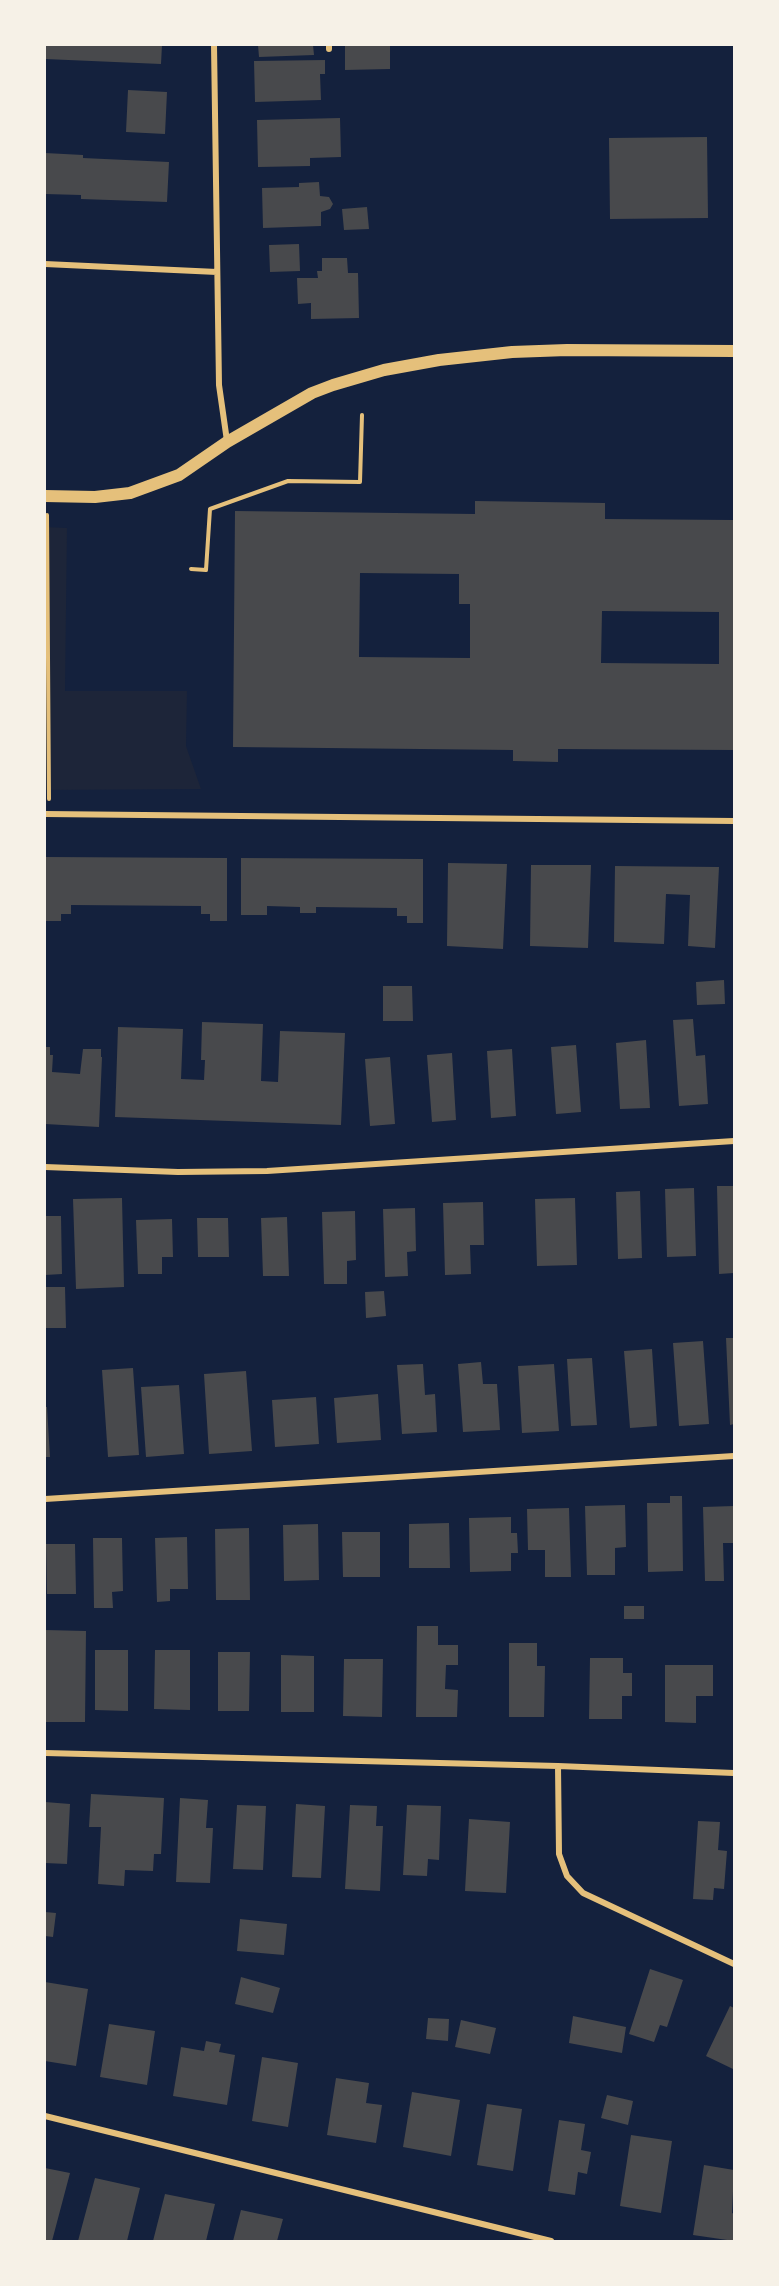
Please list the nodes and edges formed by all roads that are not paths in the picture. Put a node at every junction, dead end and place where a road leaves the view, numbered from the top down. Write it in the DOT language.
graph roads {
  1 [pos="214,45"];
  2 [pos="45,264"];
  3 [pos="217,272"];
  4 [pos="734,351"];
  5 [pos="227,442"];
  6 [pos="46,496"];
  7 [pos="47,814"];
  8 [pos="734,821"];
  9 [pos="734,1141"];
  10 [pos="45,1167"];
  11 [pos="734,1456"];
  12 [pos="45,1499"];
  13 [pos="45,1753"];
  14 [pos="558,1766"];
  15 [pos="734,1773"];
  16 [pos="734,1964"];
  17 [pos="45,2116"];
  18 [pos="551,2241"];
  1 -- 3 [label="street"];
  2 -- 3 [label="street"];
  3 -- 5 [label="street"];
  4 -- 5 [label="main road"];
  5 -- 6 [label="main road"];
  7 -- 8 [label="street"];
  9 -- 10 [label="street"];
  11 -- 12 [label="street"];
  13 -- 14 [label="street"];
  14 -- 15 [label="street"];
  14 -- 16 [label="street"];
  17 -- 18 [label="street"];
}
